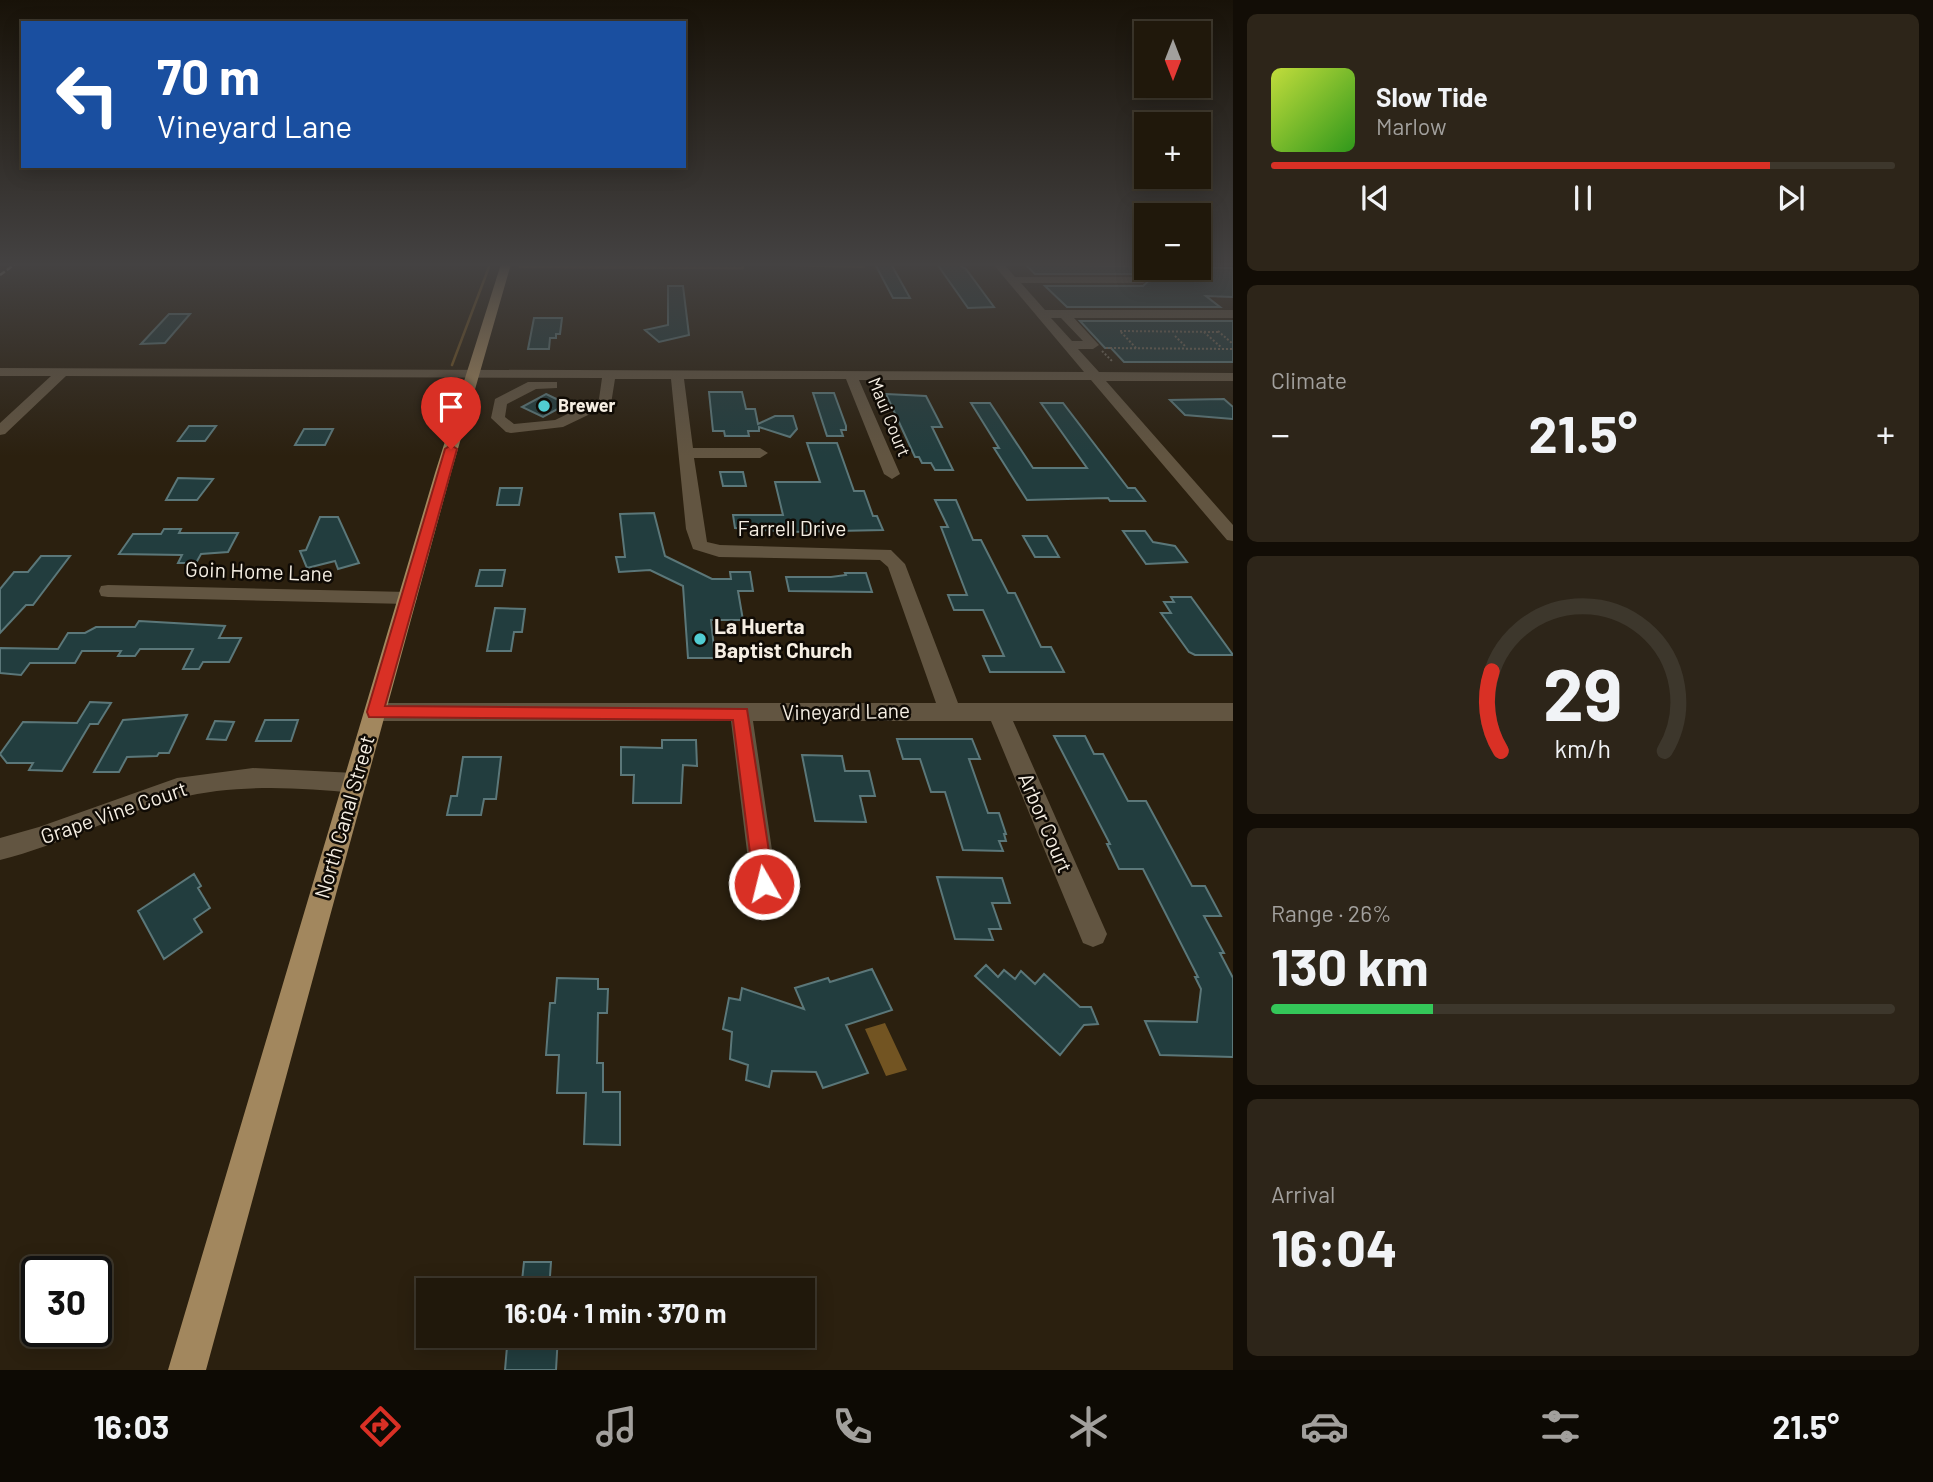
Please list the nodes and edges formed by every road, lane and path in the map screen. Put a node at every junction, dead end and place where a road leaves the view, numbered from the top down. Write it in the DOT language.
graph roads {
  1 [pos="487,328"];
  2 [pos="1053,328"];
  3 [pos="1077,328"];
  4 [pos="1117,328"];
  5 [pos="1214,328"];
  6 [pos="1120,331"];
  7 [pos="1204,332"];
  8 [pos="1219,332"];
  9 [pos="1175,336"];
  10 [pos="1233,344"];
  11 [pos="1068,345"];
  12 [pos="1136,348"];
  13 [pos="1188,349"];
  14 [pos="1224,349"];
  15 [pos="1233,349"];
  16 [pos="1112,362"];
  17 [pos="0,372"];
  18 [pos="62,373"];
  19 [pos="473,375"];
  20 [pos="563,375"];
  21 [pos="609,375"];
  22 [pos="677,376"];
  23 [pos="851,376"];
  24 [pos="1095,377"];
  25 [pos="1233,377"];
  26 [pos="0,431"];
  27 [pos="687,453"];
  28 [pos="760,453"];
  29 [pos="892,474"];
  30 [pos="1233,536"];
  31 [pos="108,591"];
  32 [pos="408,598"];
  33 [pos="375,712"];
  34 [pos="950,712"];
  35 [pos="998,712"];
  36 [pos="1233,712"];
  37 [pos="741,713"];
  38 [pos="355,783"];
  39 [pos="0,849"];
  40 [pos="764,884"];
  41 [pos="1093,934"];
  42 [pos="187,1370"];
  1 -- 19 [label="main road, North Canal Street"];
  2 -- 11 [label="street"];
  3 -- 11 [label="street"];
  4 -- 6 [label="path"];
  5 -- 8 [label="path"];
  6 -- 7 [label="path"];
  6 -- 12 [label="path"];
  7 -- 8 [label="path"];
  7 -- 14 [label="path"];
  8 -- 10 [label="path"];
  9 -- 13 [label="path"];
  11 -- 24 [label="street"];
  12 -- 13 [label="path"];
  12 -- 16 [label="path"];
  13 -- 14 [label="path"];
  14 -- 15 [label="path"];
  17 -- 18 [label="street"];
  18 -- 19 [label="street"];
  18 -- 26 [label="street"];
  19 -- 20 [label="street"];
  19 -- 32 [label="main road, North Canal Street"];
  20 -- 21 [label="street"];
  20 -- 21 [label="street"];
  21 -- 22 [label="street"];
  22 -- 23 [label="street"];
  22 -- 27 [label="street, Farrell Drive"];
  23 -- 24 [label="street"];
  23 -- 29 [label="street, Maui Court"];
  24 -- 25 [label="street"];
  24 -- 30 [label="street"];
  27 -- 28 [label="street"];
  27 -- 34 [label="street, Farrell Drive"];
  31 -- 32 [label="street, Goin Home Lane"];
  32 -- 33 [label="main road, North Canal Street"];
  33 -- 37 [label="street, Vineyard Lane"];
  33 -- 38 [label="main road, North Canal Street"];
  34 -- 35 [label="street, Vineyard Lane"];
  34 -- 37 [label="street, Vineyard Lane"];
  35 -- 36 [label="street, Vineyard Lane"];
  35 -- 41 [label="street, Arbor Court"];
  37 -- 40 [label="street"];
  38 -- 39 [label="street, Grape Vine Court"];
  38 -- 42 [label="main road, North Canal Street"];
}
